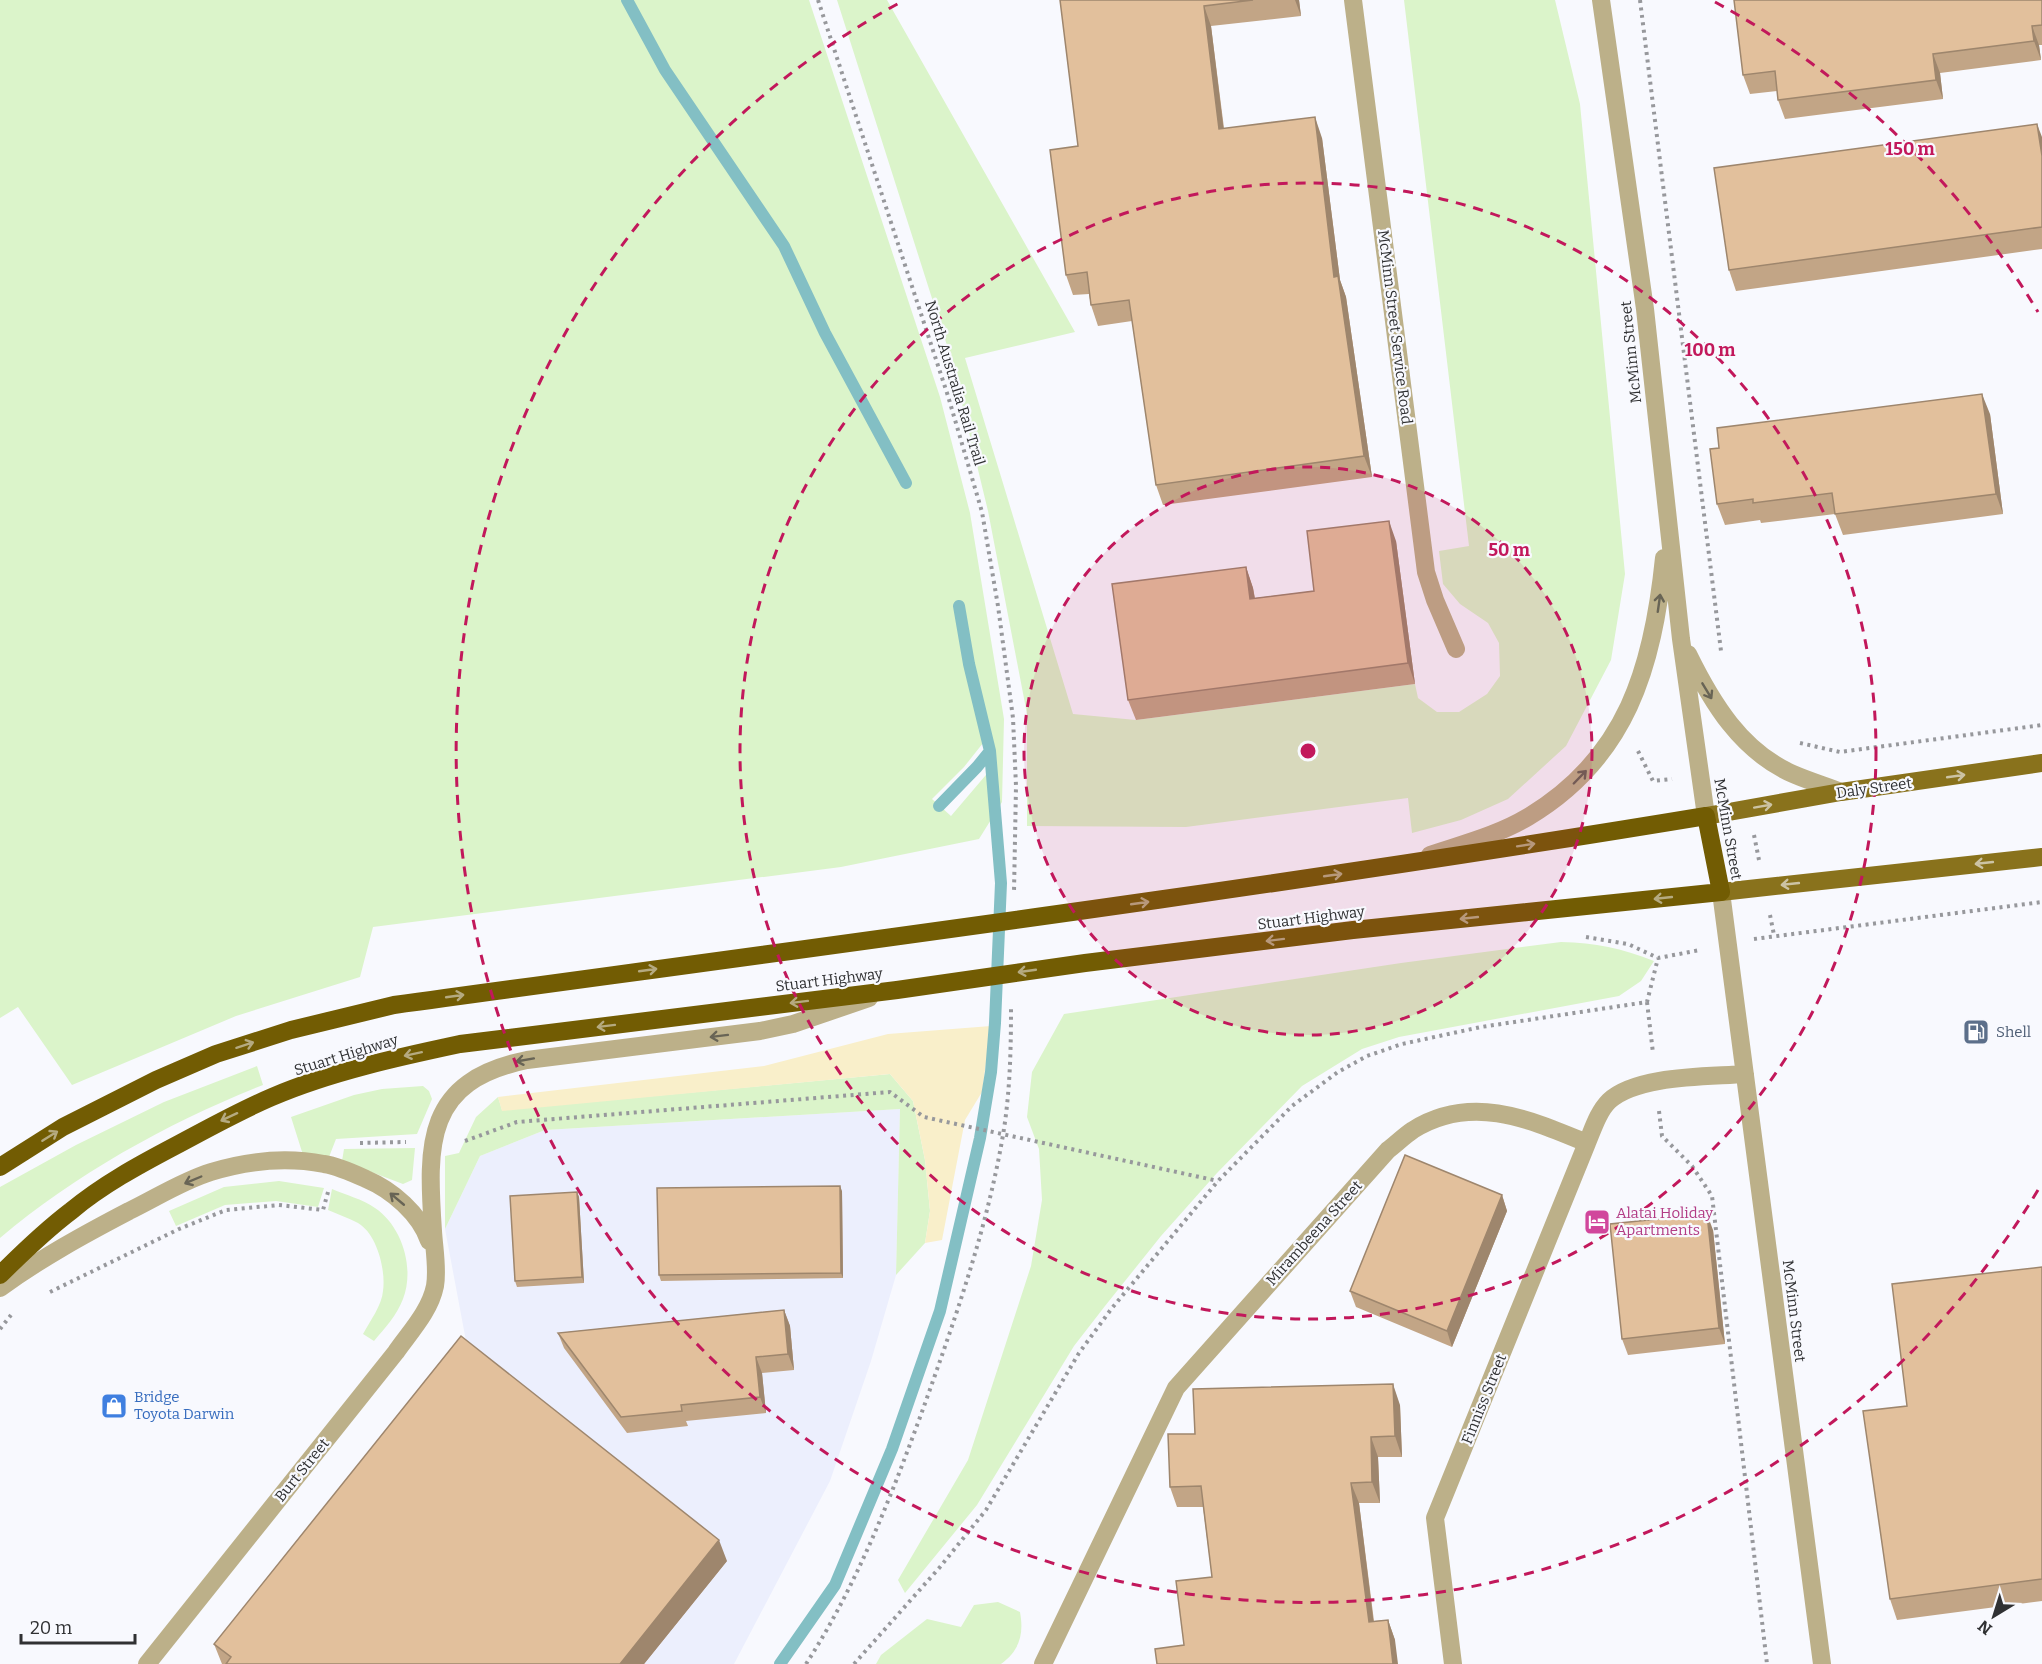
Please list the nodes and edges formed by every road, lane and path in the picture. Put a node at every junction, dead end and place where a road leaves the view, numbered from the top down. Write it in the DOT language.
graph roads {
  1 [pos="818,0"];
  2 [pos="1353,0"];
  3 [pos="1601,0"];
  4 [pos="1640,0"];
  5 [pos="1664,493"];
  6 [pos="1681,639"];
  7 [pos="1456,649"];
  8 [pos="1721,655"];
  9 [pos="2042,725"];
  10 [pos="1617,731"];
  11 [pos="1796,742"];
  12 [pos="2042,764"];
  13 [pos="1700,776"];
  14 [pos="1842,792"];
  15 [pos="1749,809"];
  16 [pos="1706,816"];
  17 [pos="2042,857"];
  18 [pos="1398,866"];
  19 [pos="1764,887"];
  20 [pos="1014,892"];
  21 [pos="1721,892"];
  22 [pos="2042,902"];
  23 [pos="1581,937"];
  24 [pos="897,990"];
  25 [pos="1647,1002"];
  26 [pos="1011,1008"];
  27 [pos="1653,1058"];
  28 [pos="1745,1074"];
  29 [pos="1658,1103"];
  30 [pos="1003,1134"];
  31 [pos="434,1142"];
  32 [pos="1587,1143"];
  33 [pos="0,1167"];
  34 [pos="334,1167"];
  35 [pos="1218,1181"];
  36 [pos="435,1266"];
  37 [pos="0,1275"];
  38 [pos="0,1288"];
  39 [pos="46,1294"];
  40 [pos="16,1309"];
  41 [pos="0,1329"];
  42 [pos="147,1664"];
  43 [pos="806,1664"];
  44 [pos="854,1664"];
  45 [pos="1043,1664"];
  46 [pos="1453,1664"];
  47 [pos="1767,1664"];
  48 [pos="1822,1664"];
  1 -- 20 [label="path, North Australia Rail Trail"];
  2 -- 7 [label="street, McMinn Street Service Road"];
  3 -- 5 [label="street, McMinn Street"];
  4 -- 8 [label="path"];
  5 -- 6 [label="street, McMinn Street"];
  10 -- 5 [label="street, one-way"];
  6 -- 13 [label="street, McMinn Street"];
  6 -- 14 [label="street, one-way"];
  9 -- 11 [label="path"];
  10 -- 13 [label="path"];
  18 -- 10 [label="street, one-way"];
  14 -- 12 [label="main road, Daly Street, one-way"];
  13 -- 16 [label="street, McMinn Street"];
  15 -- 14 [label="main road, Daly Street, one-way"];
  15 -- 16 [label="main road, Daly Street"];
  15 -- 19 [label="path"];
  18 -- 16 [label="highway, one-way"];
  16 -- 21 [label="highway, McMinn Street"];
  17 -- 19 [label="main road, one-way"];
  33 -- 18 [label="highway, one-way"];
  19 -- 21 [label="main road"];
  19 -- 22 [label="path"];
  21 -- 24 [label="highway, Stuart Highway, one-way"];
  21 -- 28 [label="street, McMinn Street"];
  23 -- 25 [label="path"];
  24 -- 31 [label="street, one-way"];
  24 -- 37 [label="highway, Stuart Highway, one-way"];
  25 -- 27 [label="path"];
  25 -- 35 [label="path"];
  26 -- 30 [label="path"];
  28 -- 32 [label="street"];
  28 -- 48 [label="street, McMinn Street"];
  29 -- 47 [label="path"];
  30 -- 31 [label="path"];
  30 -- 35 [label="path"];
  30 -- 43 [label="path"];
  31 -- 34 [label="path"];
  31 -- 36 [label="street"];
  32 -- 45 [label="street, Mirambeena Street"];
  32 -- 46 [label="street, Finniss Street"];
  36 -- 34 [label="street, one-way"];
  34 -- 38 [label="street, one-way"];
  34 -- 39 [label="path"];
  35 -- 44 [label="path"];
  36 -- 42 [label="street, Burt Street"];
  40 -- 41 [label="path"];
}
